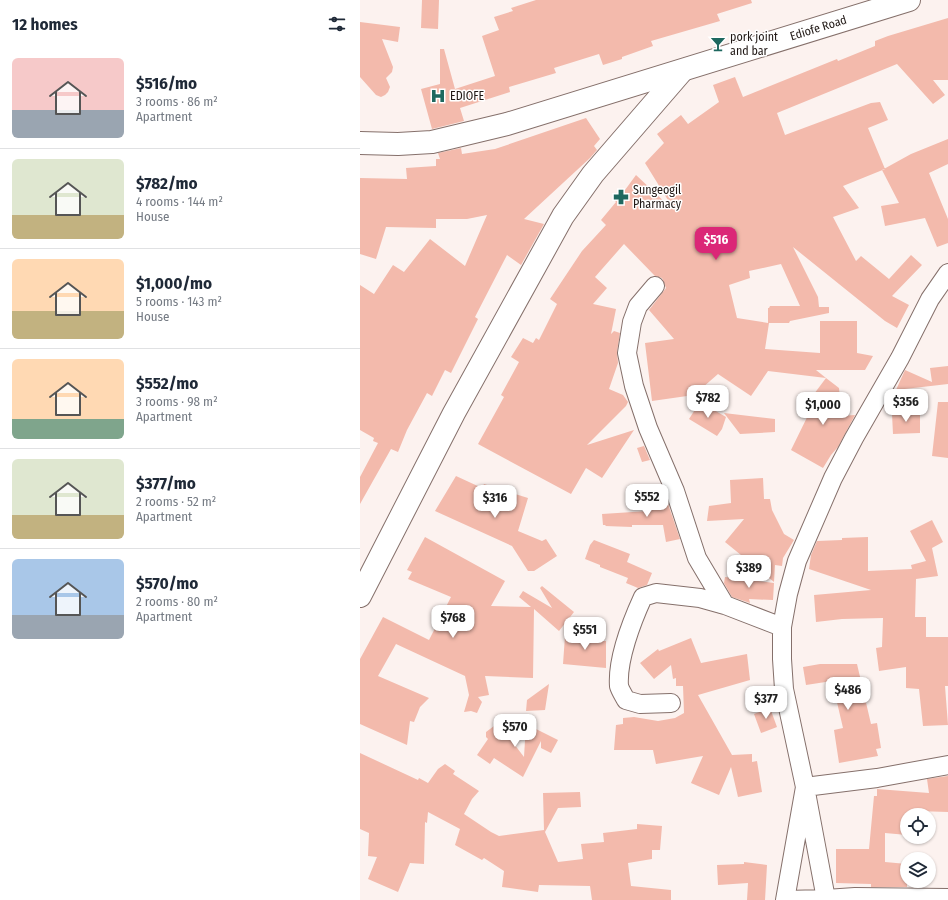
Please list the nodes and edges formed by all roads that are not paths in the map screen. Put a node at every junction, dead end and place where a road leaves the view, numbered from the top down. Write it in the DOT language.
graph roads {
  1 [pos="909,0"];
  2 [pos="682,71"];
  3 [pos="360,143"];
  4 [pos="948,273"];
  5 [pos="655,286"];
  6 [pos="360,596"];
  7 [pos="725,605"];
  8 [pos="782,627"];
  9 [pos="672,703"];
  10 [pos="948,765"];
  11 [pos="805,787"];
  12 [pos="948,898"];
  13 [pos="826,899"];
  14 [pos="785,900"];
  1 -- 2 [label="street, Ediofe Road"];
  2 -- 3 [label="street, Ediofe Road"];
  2 -- 6 [label="street"];
  4 -- 8 [label="street"];
  5 -- 7 [label="street"];
  7 -- 8 [label="street"];
  7 -- 9 [label="street"];
  8 -- 11 [label="street"];
  10 -- 11 [label="street"];
  11 -- 13 [label="street"];
  11 -- 14 [label="street"];
  12 -- 13 [label="street"];
  13 -- 14 [label="street"];
}
